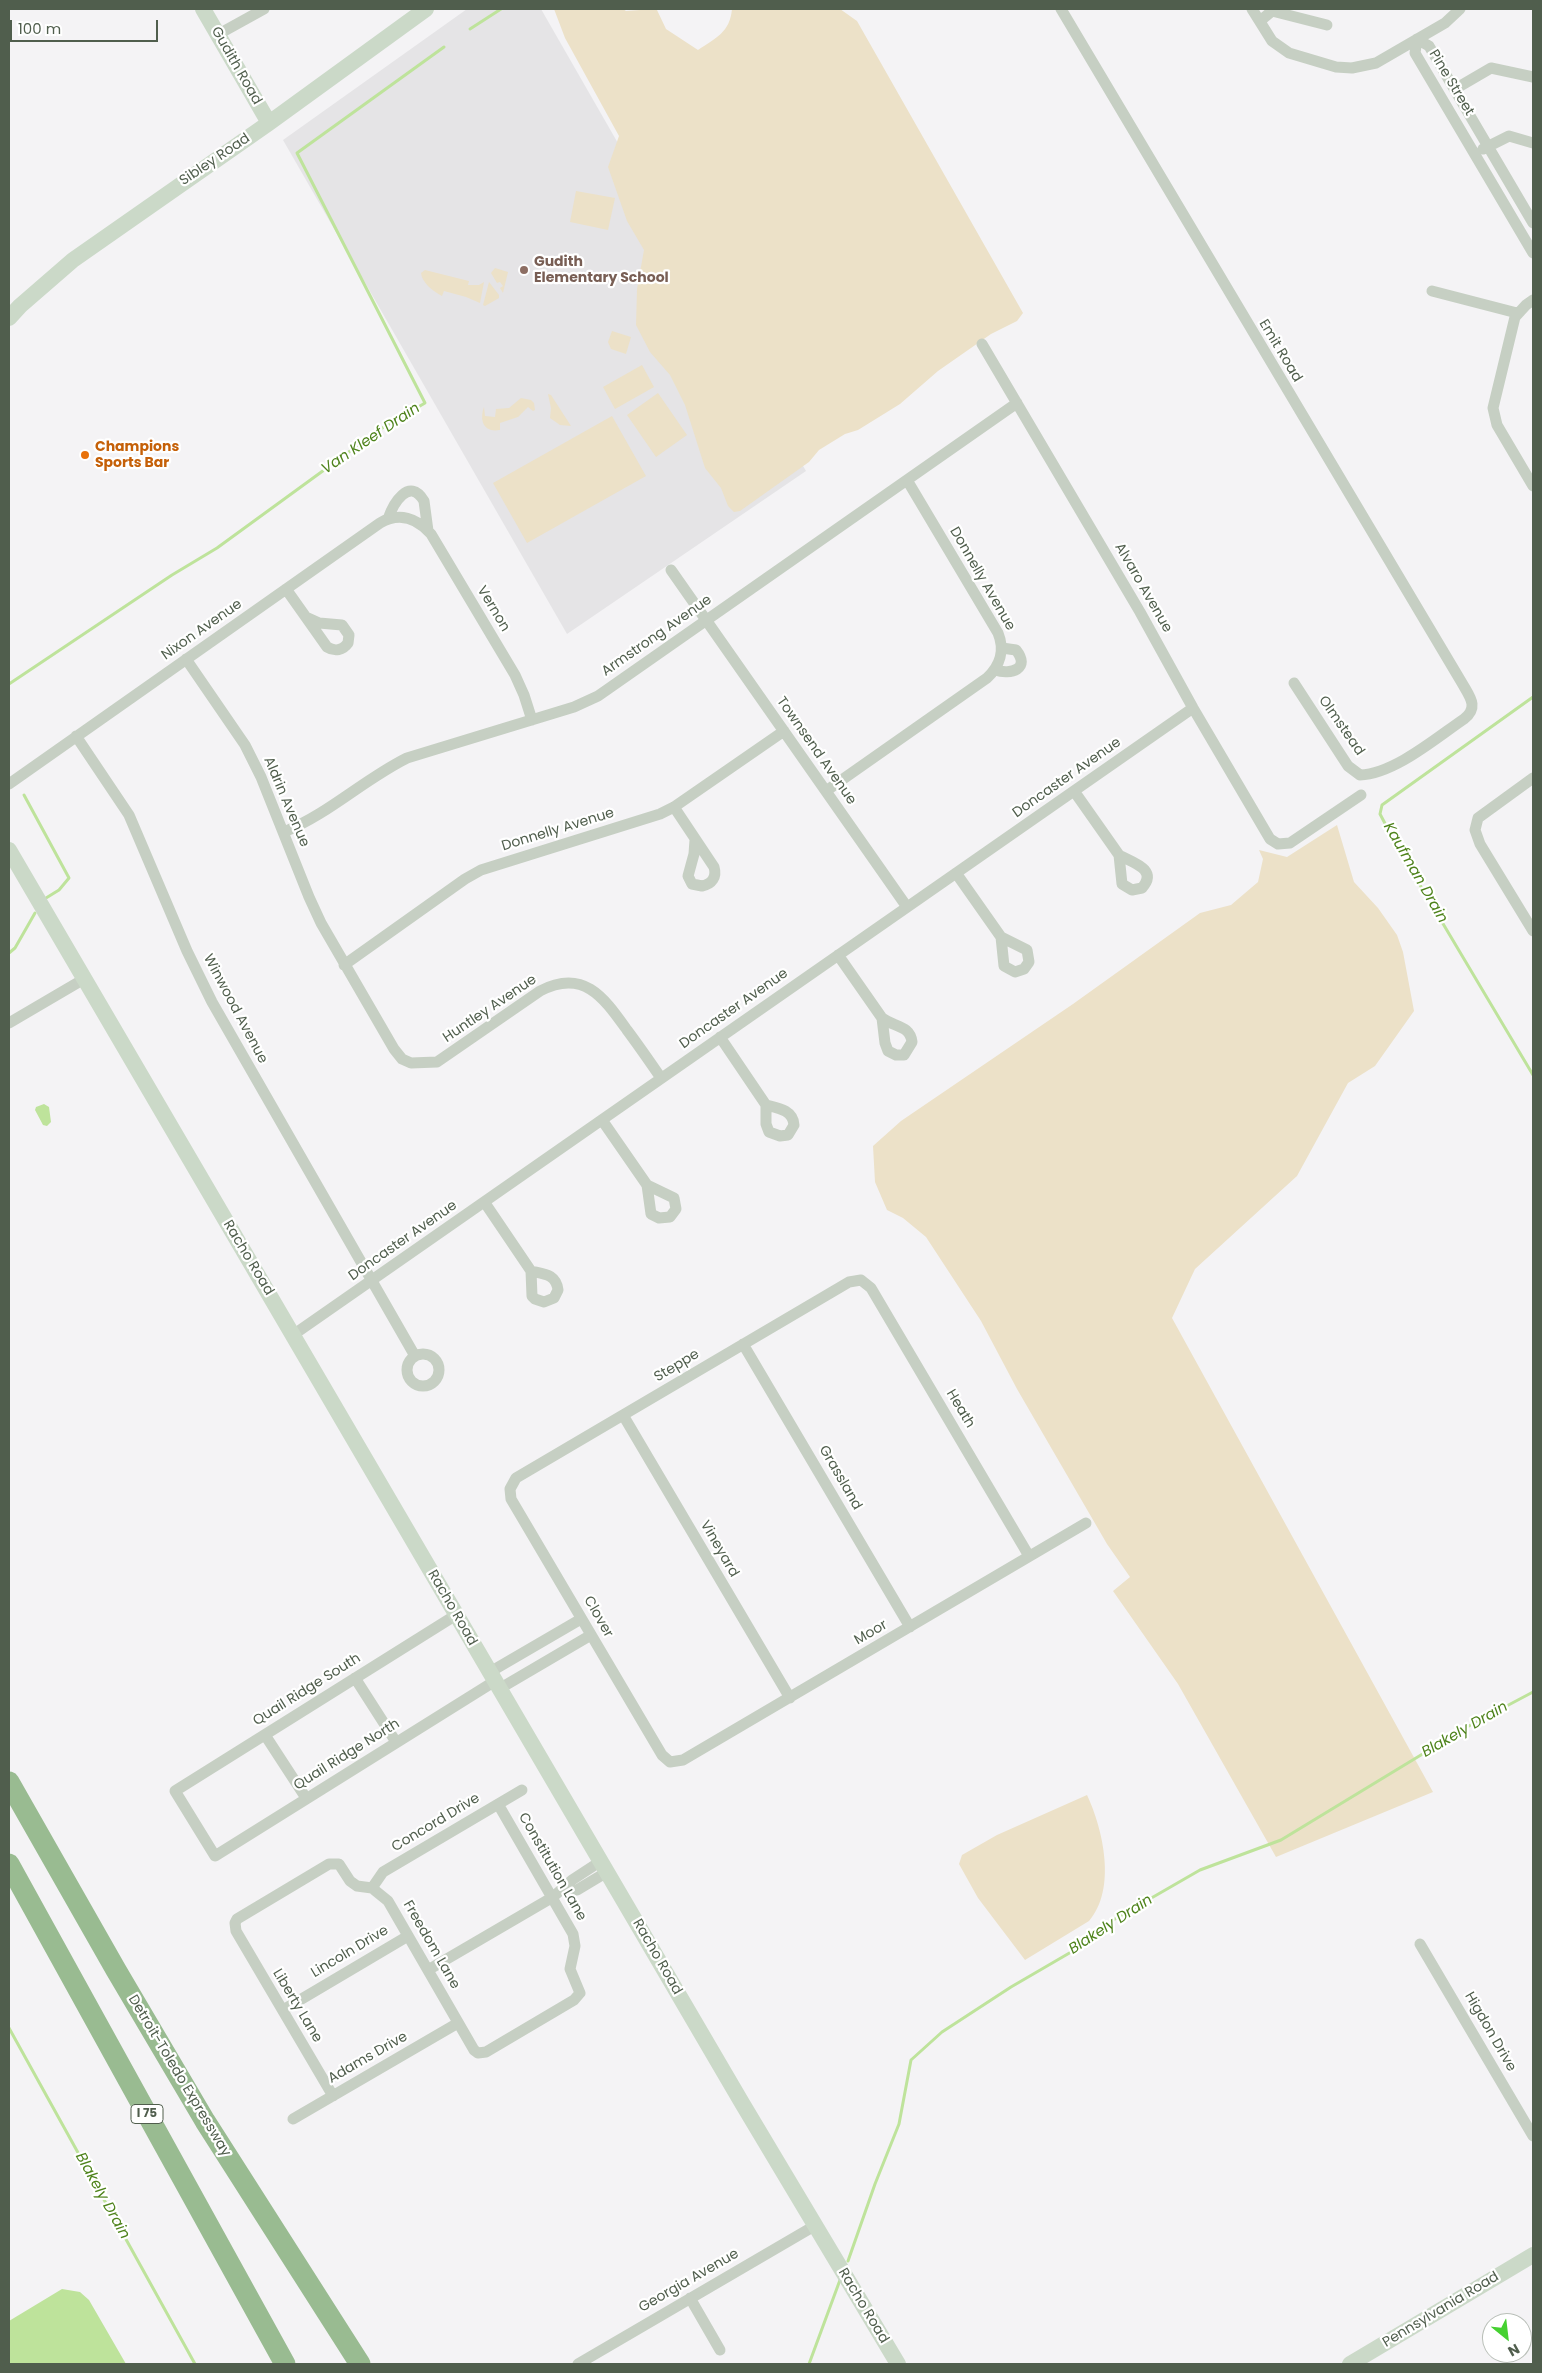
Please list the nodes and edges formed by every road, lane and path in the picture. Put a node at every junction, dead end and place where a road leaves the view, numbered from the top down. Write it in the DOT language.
graph roads {
  1 [pos="203,9"];
  2 [pos="264,9"];
  3 [pos="426,9"];
  4 [pos="1061,9"];
  5 [pos="1252,9"];
  6 [pos="1460,9"];
  7 [pos="1272,10"];
  8 [pos="1260,21"];
  9 [pos="1327,25"];
  10 [pos="217,35"];
  11 [pos="1417,39"];
  12 [pos="1533,77"];
  13 [pos="1454,89"];
  14 [pos="1463,104"];
  15 [pos="1450,112"];
  16 [pos="269,123"];
  17 [pos="1533,142"];
  18 [pos="1488,146"];
  19 [pos="1474,153"];
  20 [pos="1533,223"];
  21 [pos="1519,229"];
  22 [pos="1533,253"];
  23 [pos="1432,291"];
  24 [pos="1533,300"];
  25 [pos="1517,313"];
  26 [pos="9,318"];
  27 [pos="982,344"];
  28 [pos="1017,404"];
  29 [pos="907,480"];
  30 [pos="1533,486"];
  31 [pos="388,519"];
  32 [pos="428,531"];
  33 [pos="671,570"];
  34 [pos="286,589"];
  35 [pos="704,615"];
  36 [pos="308,618"];
  37 [pos="1002,648"];
  38 [pos="186,659"];
  39 [pos="995,670"];
  40 [pos="1294,683"];
  41 [pos="1193,708"];
  42 [pos="532,720"];
  43 [pos="784,731"];
  44 [pos="76,736"];
  45 [pos="1371,774"];
  46 [pos="1533,778"];
  47 [pos="9,784"];
  48 [pos="826,791"];
  49 [pos="1074,791"];
  50 [pos="1361,795"];
  51 [pos="674,807"];
  52 [pos="284,832"];
  53 [pos="694,840"];
  54 [pos="9,850"];
  55 [pos="1119,855"];
  56 [pos="956,873"];
  57 [pos="908,907"];
  58 [pos="1529,914"];
  59 [pos="1533,931"];
  60 [pos="1000,937"];
  61 [pos="838,955"];
  62 [pos="344,965"];
  63 [pos="84,979"];
  64 [pos="882,1018"];
  65 [pos="9,1023"];
  66 [pos="720,1037"];
  67 [pos="661,1078"];
  68 [pos="766,1105"];
  69 [pos="602,1120"];
  70 [pos="647,1185"];
  71 [pos="485,1203"];
  72 [pos="531,1271"];
  73 [pos="372,1280"];
  74 [pos="861,1280"];
  75 [pos="294,1335"];
  76 [pos="743,1344"];
  77 [pos="415,1356"];
  78 [pos="623,1415"];
  79 [pos="511,1484"];
  80 [pos="1086,1523"];
  81 [pos="1029,1556"];
  82 [pos="456,1615"];
  83 [pos="581,1619"];
  84 [pos="910,1627"];
  85 [pos="591,1635"];
  86 [pos="355,1678"];
  87 [pos="494,1681"];
  88 [pos="790,1698"];
  89 [pos="265,1735"];
  90 [pos="396,1742"];
  91 [pos="670,1762"];
  92 [pos="9,1782"];
  93 [pos="522,1790"];
  94 [pos="306,1798"];
  95 [pos="498,1804"];
  96 [pos="215,1856"];
  97 [pos="9,1864"];
  98 [pos="604,1867"];
  99 [pos="372,1888"];
  100 [pos="553,1897"];
  101 [pos="236,1931"];
  102 [pos="408,1936"];
  103 [pos="1420,1944"];
  104 [pos="428,1970"];
  105 [pos="283,2010"];
  106 [pos="458,2023"];
  107 [pos="494,2047"];
  108 [pos="333,2096"];
  109 [pos="293,2119"];
  110 [pos="1533,2136"];
  111 [pos="816,2225"];
  112 [pos="1533,2255"];
  113 [pos="690,2298"];
  114 [pos="720,2350"];
  115 [pos="285,2364"];
  116 [pos="360,2364"];
  117 [pos="578,2364"];
  118 [pos="898,2364"];
  119 [pos="1350,2364"];
  1 -- 10 [label="street, Gudith Road"];
  2 -- 10 [label="street"];
  3 -- 16 [label="street, Sibley Road"];
  4 -- 45 [label="street, Emit Road"];
  5 -- 8 [label="street"];
  6 -- 11 [label="street"];
  7 -- 8 [label="street"];
  7 -- 9 [label="street"];
  8 -- 11 [label="street"];
  10 -- 16 [label="street, Gudith Road"];
  11 -- 13 [label="street, Pine Street"];
  11 -- 15 [label="street, Pine Street"];
  12 -- 13 [label="street"];
  13 -- 14 [label="street, Pine Street"];
  14 -- 15 [label="street"];
  14 -- 18 [label="street, Pine Street"];
  15 -- 19 [label="street, Pine Street"];
  16 -- 26 [label="street, Sibley Road"];
  17 -- 18 [label="street"];
  18 -- 19 [label="street"];
  18 -- 20 [label="street, Pine Street"];
  19 -- 21 [label="street, Pine Street"];
  20 -- 21 [label="street"];
  21 -- 22 [label="street, Pine Street"];
  23 -- 25 [label="street"];
  24 -- 25 [label="street"];
  25 -- 30 [label="street"];
  27 -- 28 [label="street, Alvaro Avenue"];
  28 -- 29 [label="street, Armstrong Avenue"];
  28 -- 41 [label="street, Alvaro Avenue"];
  29 -- 35 [label="street, Armstrong Avenue"];
  29 -- 37 [label="street, Donnelly Avenue"];
  31 -- 32 [label="street, Vernon"];
  31 -- 32 [label="street"];
  31 -- 34 [label="street, Nixon Avenue"];
  32 -- 42 [label="street, Vernon"];
  33 -- 35 [label="street, Townsend Avenue"];
  34 -- 36 [label="street"];
  34 -- 38 [label="street, Nixon Avenue"];
  35 -- 42 [label="street, Armstrong Avenue"];
  35 -- 43 [label="street, Townsend Avenue"];
  37 -- 39 [label="street, Donnelly Avenue"];
  37 -- 39 [label="street"];
  38 -- 44 [label="street, Nixon Avenue"];
  38 -- 52 [label="street, Aldrin Avenue"];
  39 -- 48 [label="street"];
  40 -- 45 [label="street, Olmstead"];
  41 -- 49 [label="street, Doncaster Avenue"];
  41 -- 50 [label="street, Alvaro Avenue"];
  42 -- 52 [label="street, Armstrong Avenue"];
  43 -- 48 [label="street, Townsend Avenue"];
  43 -- 51 [label="street, Donnelly Avenue"];
  44 -- 47 [label="street, Nixon Avenue"];
  44 -- 73 [label="street, Winwood Avenue"];
  46 -- 58 [label="street"];
  48 -- 57 [label="street, Townsend Avenue"];
  49 -- 55 [label="street"];
  49 -- 56 [label="street, Doncaster Avenue"];
  51 -- 53 [label="street"];
  51 -- 62 [label="street, Donnelly Avenue"];
  52 -- 62 [label="street, Aldrin Avenue"];
  54 -- 63 [label="street, Racho Road"];
  56 -- 57 [label="street, Doncaster Avenue"];
  56 -- 60 [label="street"];
  57 -- 61 [label="street, Doncaster Avenue"];
  58 -- 59 [label="street"];
  61 -- 64 [label="street"];
  61 -- 66 [label="street, Doncaster Avenue"];
  62 -- 67 [label="street, Huntley Avenue"];
  63 -- 65 [label="street"];
  63 -- 75 [label="street, Racho Road"];
  66 -- 67 [label="street, Doncaster Avenue"];
  66 -- 68 [label="street"];
  67 -- 69 [label="street, Doncaster Avenue"];
  69 -- 70 [label="street"];
  69 -- 71 [label="street, Doncaster Avenue"];
  71 -- 72 [label="street"];
  71 -- 73 [label="street, Doncaster Avenue"];
  73 -- 75 [label="street, Doncaster Avenue"];
  73 -- 77 [label="street, Winwood Avenue"];
  74 -- 76 [label="street, Steppe"];
  74 -- 81 [label="street, Heath"];
  75 -- 82 [label="street, Racho Road"];
  76 -- 78 [label="street, Steppe"];
  76 -- 84 [label="street, Grassland"];
  78 -- 79 [label="street, Steppe"];
  78 -- 88 [label="street, Vineyard"];
  79 -- 83 [label="street, Clover"];
  80 -- 81 [label="street, Moor"];
  81 -- 84 [label="street, Moor"];
  82 -- 86 [label="street, Quail Ridge South"];
  82 -- 87 [label="street, Racho Road"];
  83 -- 85 [label="street, Clover"];
  83 -- 87 [label="street"];
  84 -- 88 [label="street, Moor"];
  85 -- 87 [label="street"];
  85 -- 91 [label="street, Clover"];
  86 -- 89 [label="street, Quail Ridge South"];
  86 -- 90 [label="street"];
  87 -- 90 [label="street, Quail Ridge North"];
  87 -- 98 [label="street, Racho Road"];
  88 -- 91 [label="street, Moor"];
  89 -- 94 [label="street"];
  89 -- 96 [label="street, Quail Ridge South"];
  90 -- 94 [label="street, Quail Ridge North"];
  92 -- 116 [label="highway, Detroit-Toledo Expressway"];
  93 -- 95 [label="street, Concord Drive"];
  94 -- 96 [label="street, Quail Ridge North"];
  95 -- 99 [label="street, Concord Drive"];
  95 -- 100 [label="street, Constitution Lane"];
  97 -- 115 [label="highway, I 75"];
  98 -- 100 [label="street"];
  98 -- 111 [label="street, Racho Road"];
  99 -- 101 [label="street, Freedom Lane"];
  99 -- 102 [label="street, Freedom Lane"];
  100 -- 104 [label="street"];
  100 -- 107 [label="street, Constitution Lane"];
  101 -- 105 [label="street, Liberty Lane"];
  102 -- 104 [label="street, Freedom Lane"];
  102 -- 105 [label="street, Lincoln Drive"];
  103 -- 110 [label="street, Higdon Drive"];
  104 -- 106 [label="street, Freedom Lane"];
  105 -- 108 [label="street, Liberty Lane"];
  106 -- 107 [label="street, Freedom Lane"];
  106 -- 108 [label="street, Adams Drive"];
  108 -- 109 [label="street, Adams Drive"];
  111 -- 113 [label="street, Georgia Avenue"];
  111 -- 118 [label="street, Racho Road"];
  112 -- 119 [label="street, Pennsylvania Road"];
  113 -- 114 [label="street"];
  113 -- 117 [label="street, Georgia Avenue"];
}
